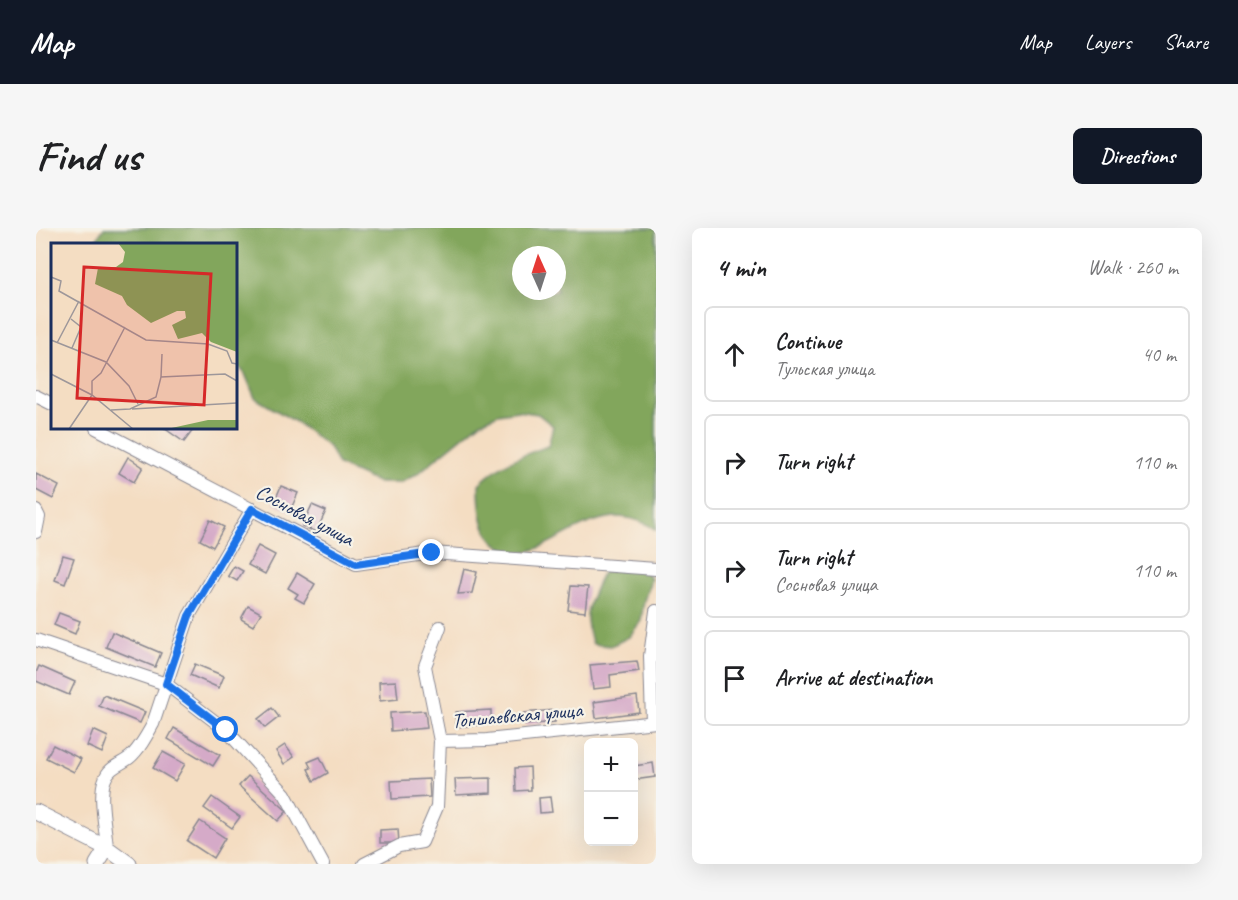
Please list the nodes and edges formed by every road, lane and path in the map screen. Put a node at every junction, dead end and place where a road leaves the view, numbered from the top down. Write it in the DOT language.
graph roads {
  1 [pos="36,396"];
  2 [pos="51,404"];
  3 [pos="98,429"];
  4 [pos="252,509"];
  5 [pos="36,511"];
  6 [pos="36,532"];
  7 [pos="656,569"];
  8 [pos="656,611"];
  9 [pos="440,627"];
  10 [pos="36,640"];
  11 [pos="166,684"];
  12 [pos="654,722"];
  13 [pos="440,741"];
  14 [pos="36,812"];
  15 [pos="107,848"];
  16 [pos="97,864"];
  17 [pos="129,864"];
  18 [pos="323,864"];
  19 [pos="364,864"];
  1 -- 2 [label="street"];
  3 -- 4 [label="street, Сосновая улица"];
  4 -- 7 [label="street, Сосновая улица"];
  4 -- 11 [label="street"];
  5 -- 6 [label="street"];
  8 -- 12 [label="street"];
  9 -- 13 [label="street"];
  10 -- 11 [label="street"];
  11 -- 15 [label="street"];
  11 -- 18 [label="street"];
  12 -- 13 [label="street, Тоншаевская улица"];
  13 -- 19 [label="street, Тоншаевская улица"];
  14 -- 15 [label="main road"];
  15 -- 16 [label="main road"];
  15 -- 17 [label="main road"];
}
